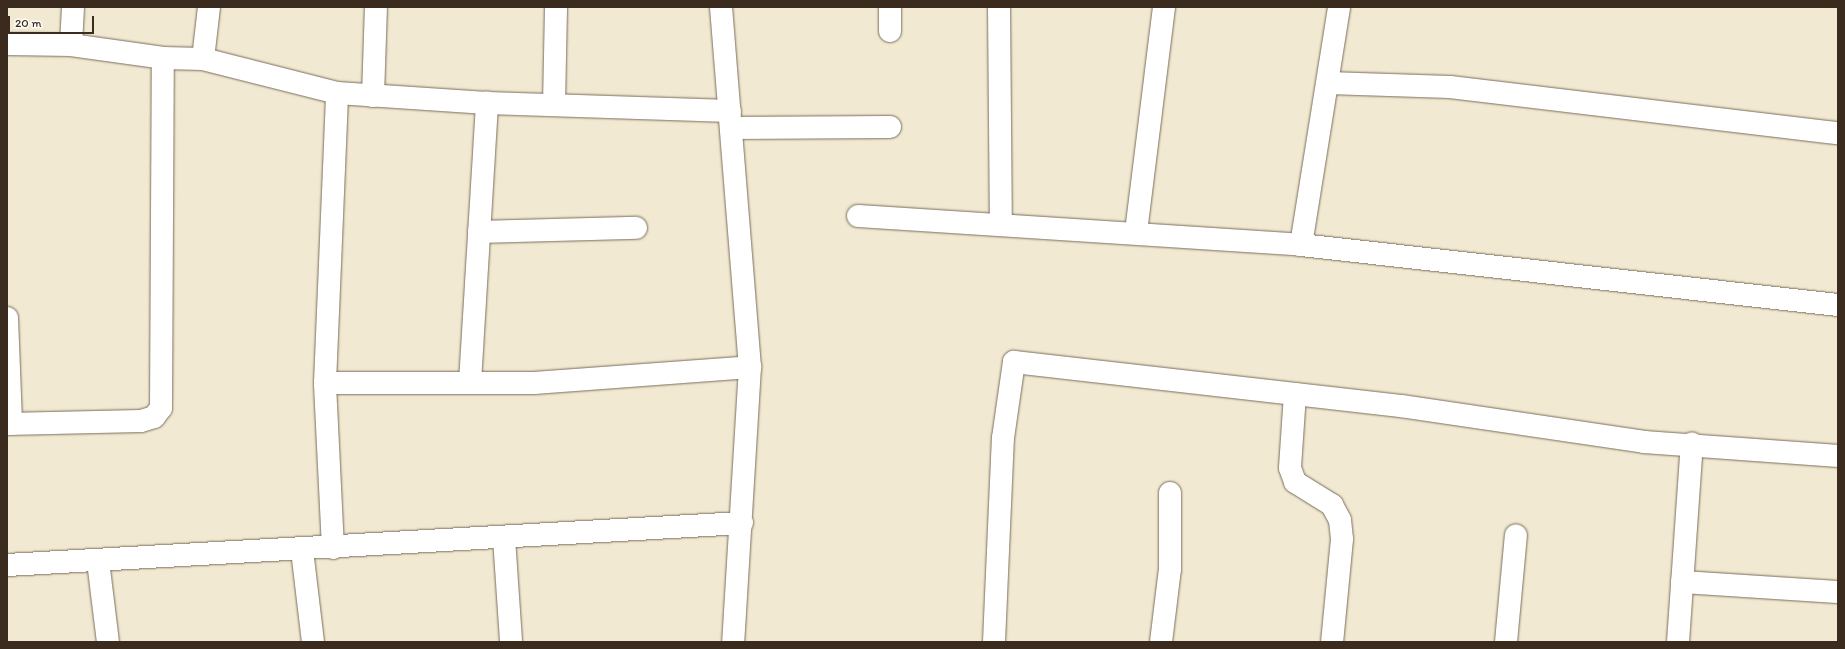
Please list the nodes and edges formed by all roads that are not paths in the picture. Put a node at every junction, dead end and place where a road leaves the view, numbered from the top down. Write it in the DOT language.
graph roads {
  1 [pos="73,7"];
  2 [pos="209,7"];
  3 [pos="376,7"];
  4 [pos="556,7"];
  5 [pos="721,7"];
  6 [pos="890,7"];
  7 [pos="999,7"];
  8 [pos="1164,7"];
  9 [pos="1339,7"];
  10 [pos="890,31"];
  11 [pos="7,44"];
  12 [pos="71,45"];
  13 [pos="163,58"];
  14 [pos="203,59"];
  15 [pos="1328,83"];
  16 [pos="337,93"];
  17 [pos="373,96"];
  18 [pos="487,103"];
  19 [pos="554,104"];
  20 [pos="730,120"];
  21 [pos="890,127"];
  22 [pos="1838,133"];
  23 [pos="858,216"];
  24 [pos="1001,225"];
  25 [pos="636,228"];
  26 [pos="479,232"];
  27 [pos="1136,232"];
  28 [pos="1301,245"];
  29 [pos="1838,305"];
  30 [pos="7,318"];
  31 [pos="750,367"];
  32 [pos="470,382"];
  33 [pos="325,383"];
  34 [pos="1295,394"];
  35 [pos="9,424"];
  36 [pos="1692,443"];
  37 [pos="1838,456"];
  38 [pos="1170,493"];
  39 [pos="742,523"];
  40 [pos="1516,535"];
  41 [pos="504,538"];
  42 [pos="333,548"];
  43 [pos="302,550"];
  44 [pos="98,561"];
  45 [pos="7,565"];
  46 [pos="1682,582"];
  47 [pos="1838,592"];
  48 [pos="108,642"];
  49 [pos="313,642"];
  50 [pos="511,642"];
  51 [pos="733,642"];
  52 [pos="994,642"];
  53 [pos="1161,642"];
  54 [pos="1332,642"];
  55 [pos="1506,642"];
  56 [pos="1678,642"];
  1 -- 12 [label="street"];
  2 -- 14 [label="street"];
  3 -- 17 [label="street"];
  4 -- 19 [label="street"];
  5 -- 20 [label="street"];
  6 -- 10 [label="street"];
  7 -- 24 [label="street"];
  8 -- 27 [label="street"];
  9 -- 15 [label="street"];
  11 -- 12 [label="street"];
  12 -- 13 [label="street"];
  13 -- 14 [label="street"];
  13 -- 35 [label="street"];
  14 -- 16 [label="street"];
  15 -- 22 [label="street"];
  15 -- 28 [label="street"];
  16 -- 17 [label="street"];
  16 -- 33 [label="street"];
  17 -- 18 [label="street"];
  18 -- 19 [label="street"];
  18 -- 26 [label="street"];
  19 -- 20 [label="street"];
  20 -- 21 [label="street"];
  20 -- 31 [label="street"];
  23 -- 24 [label="street"];
  24 -- 27 [label="street"];
  25 -- 26 [label="street"];
  26 -- 32 [label="street"];
  27 -- 28 [label="street"];
  28 -- 29 [label="street"];
  30 -- 35 [label="street"];
  31 -- 32 [label="street"];
  31 -- 39 [label="street"];
  32 -- 33 [label="street"];
  33 -- 42 [label="street"];
  34 -- 36 [label="street"];
  34 -- 52 [label="street"];
  34 -- 54 [label="street"];
  36 -- 37 [label="street"];
  36 -- 46 [label="street"];
  38 -- 53 [label="street"];
  39 -- 41 [label="street"];
  39 -- 51 [label="street"];
  40 -- 55 [label="street"];
  41 -- 42 [label="street"];
  41 -- 50 [label="street"];
  42 -- 43 [label="street"];
  43 -- 44 [label="street"];
  43 -- 49 [label="street"];
  44 -- 45 [label="street"];
  44 -- 48 [label="street"];
  46 -- 47 [label="street"];
  46 -- 56 [label="street"];
}
